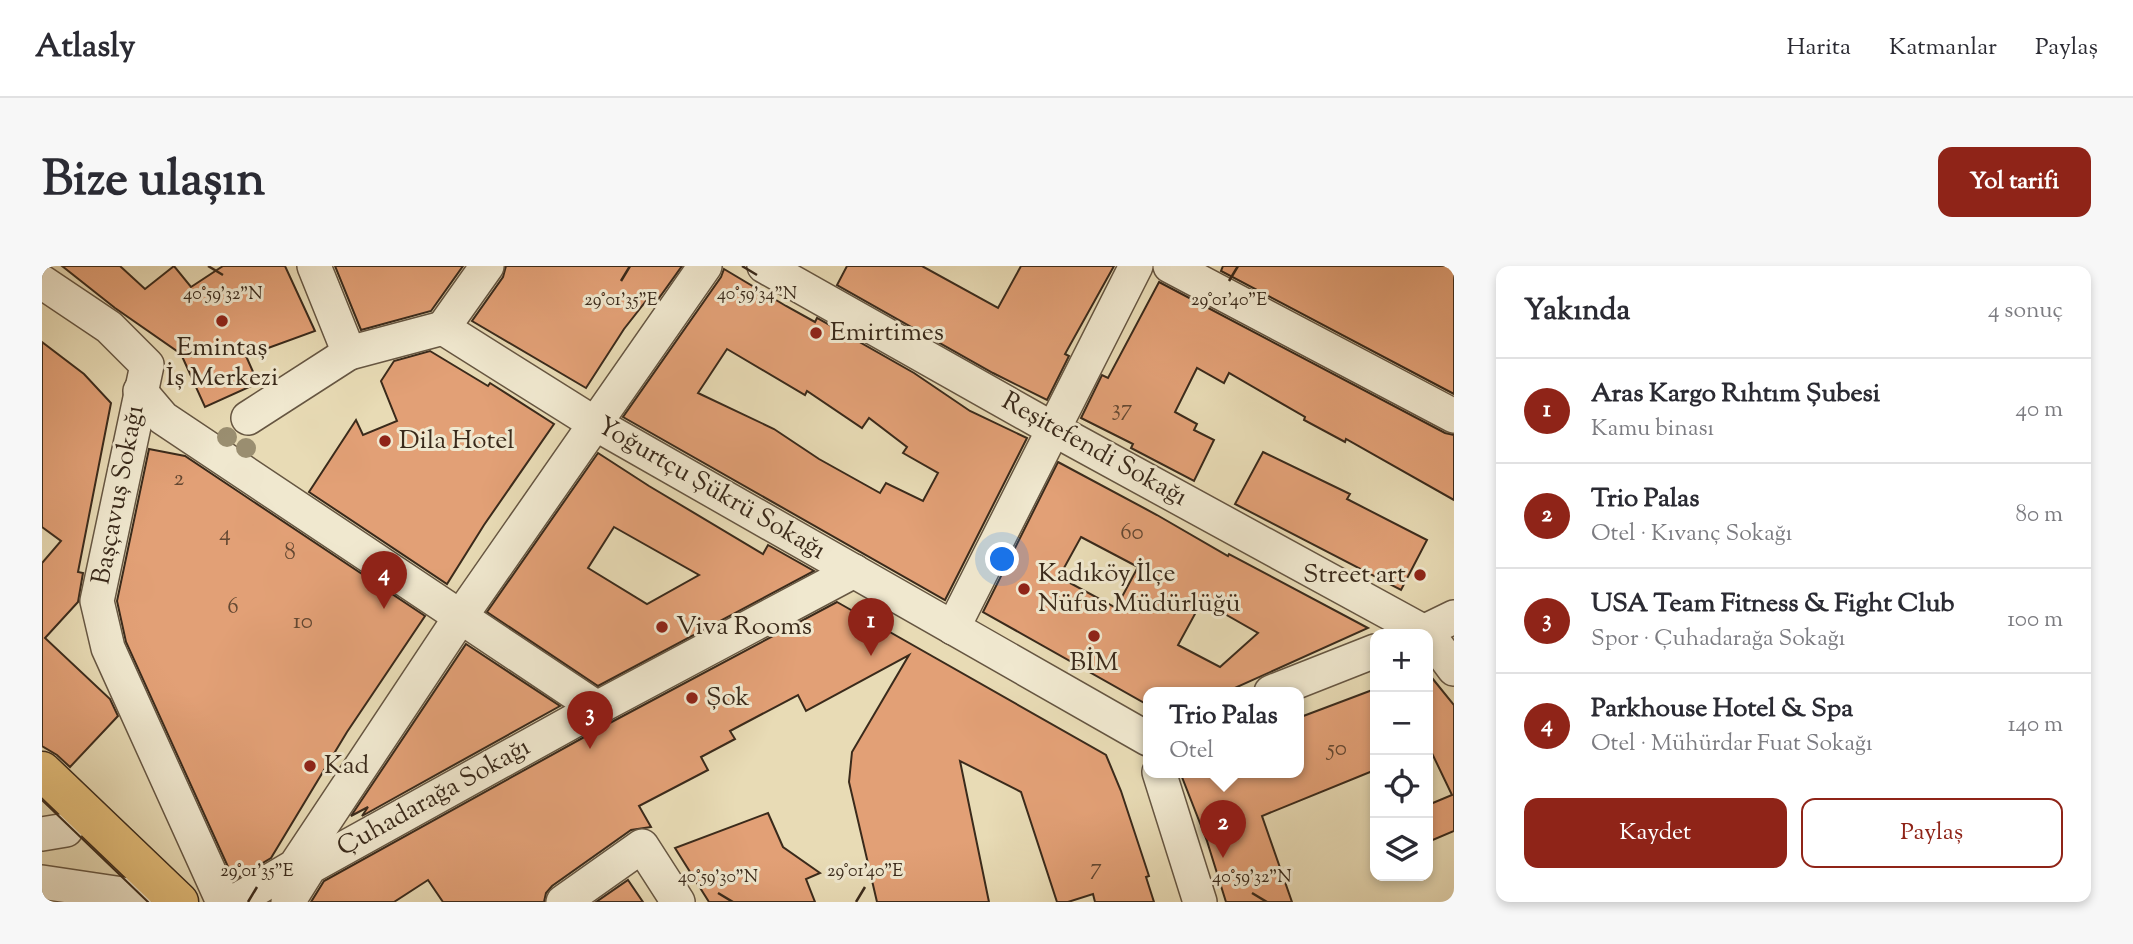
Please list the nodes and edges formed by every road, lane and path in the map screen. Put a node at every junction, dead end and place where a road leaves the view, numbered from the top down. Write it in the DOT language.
graph roads {
  1 [pos="314,266"];
  2 [pos="488,266"];
  3 [pos="705,266"];
  4 [pos="764,266"];
  5 [pos="1136,266"];
  6 [pos="1170,266"];
  7 [pos="42,282"];
  8 [pos="443,328"];
  9 [pos="349,353"];
  10 [pos="140,391"];
  11 [pos="1454,416"];
  12 [pos="248,418"];
  13 [pos="594,422"];
  14 [pos="1053,429"];
  15 [pos="854,571"];
  16 [pos="461,616"];
  17 [pos="953,628"];
  18 [pos="1429,629"];
  19 [pos="1433,633"];
  20 [pos="1370,653"];
  21 [pos="1454,669"];
  22 [pos="1284,687"];
  23 [pos="597,708"];
  24 [pos="1143,736"];
  25 [pos="42,771"];
  26 [pos="1161,778"];
  27 [pos="50,823"];
  28 [pos="42,882"];
  29 [pos="139,899"];
  30 [pos="179,902"];
  31 [pos="223,902"];
  32 [pos="234,902"];
  33 [pos="288,902"];
  34 [pos="563,902"];
  35 [pos="678,902"];
  36 [pos="1200,902"];
  1 -- 9 [label="street"];
  2 -- 8 [label="street"];
  3 -- 13 [label="street"];
  4 -- 14 [label="street, Reşitefendi Sokağı"];
  5 -- 14 [label="street"];
  6 -- 11 [label="street"];
  7 -- 10 [label="street, Başçavuş Sokağı"];
  8 -- 9 [label="street"];
  8 -- 13 [label="street, Yoğurtçu Şükrü Sokağı"];
  9 -- 12 [label="street"];
  10 -- 16 [label="street"];
  10 -- 31 [label="street, Başçavuş Sokağı"];
  13 -- 15 [label="street, Yoğurtçu Şükrü Sokağı"];
  13 -- 16 [label="street"];
  14 -- 17 [label="street"];
  14 -- 18 [label="street, Reşitefendi Sokağı"];
  15 -- 17 [label="street, Yoğurtçu Şükrü Sokağı"];
  15 -- 23 [label="street, Çuhadarağa Sokağı"];
  16 -- 23 [label="street"];
  16 -- 32 [label="street"];
  17 -- 24 [label="street, Yoğurtçu Şükrü Sokağı"];
  19 -- 21 [label="street"];
  20 -- 22 [label="street"];
  23 -- 33 [label="street, Çuhadarağa Sokağı"];
  25 -- 30 [label="main road"];
  26 -- 36 [label="street"];
  27 -- 29 [label="main road"];
  28 -- 29 [label="street"];
  34 -- 35 [label="street"];
}
